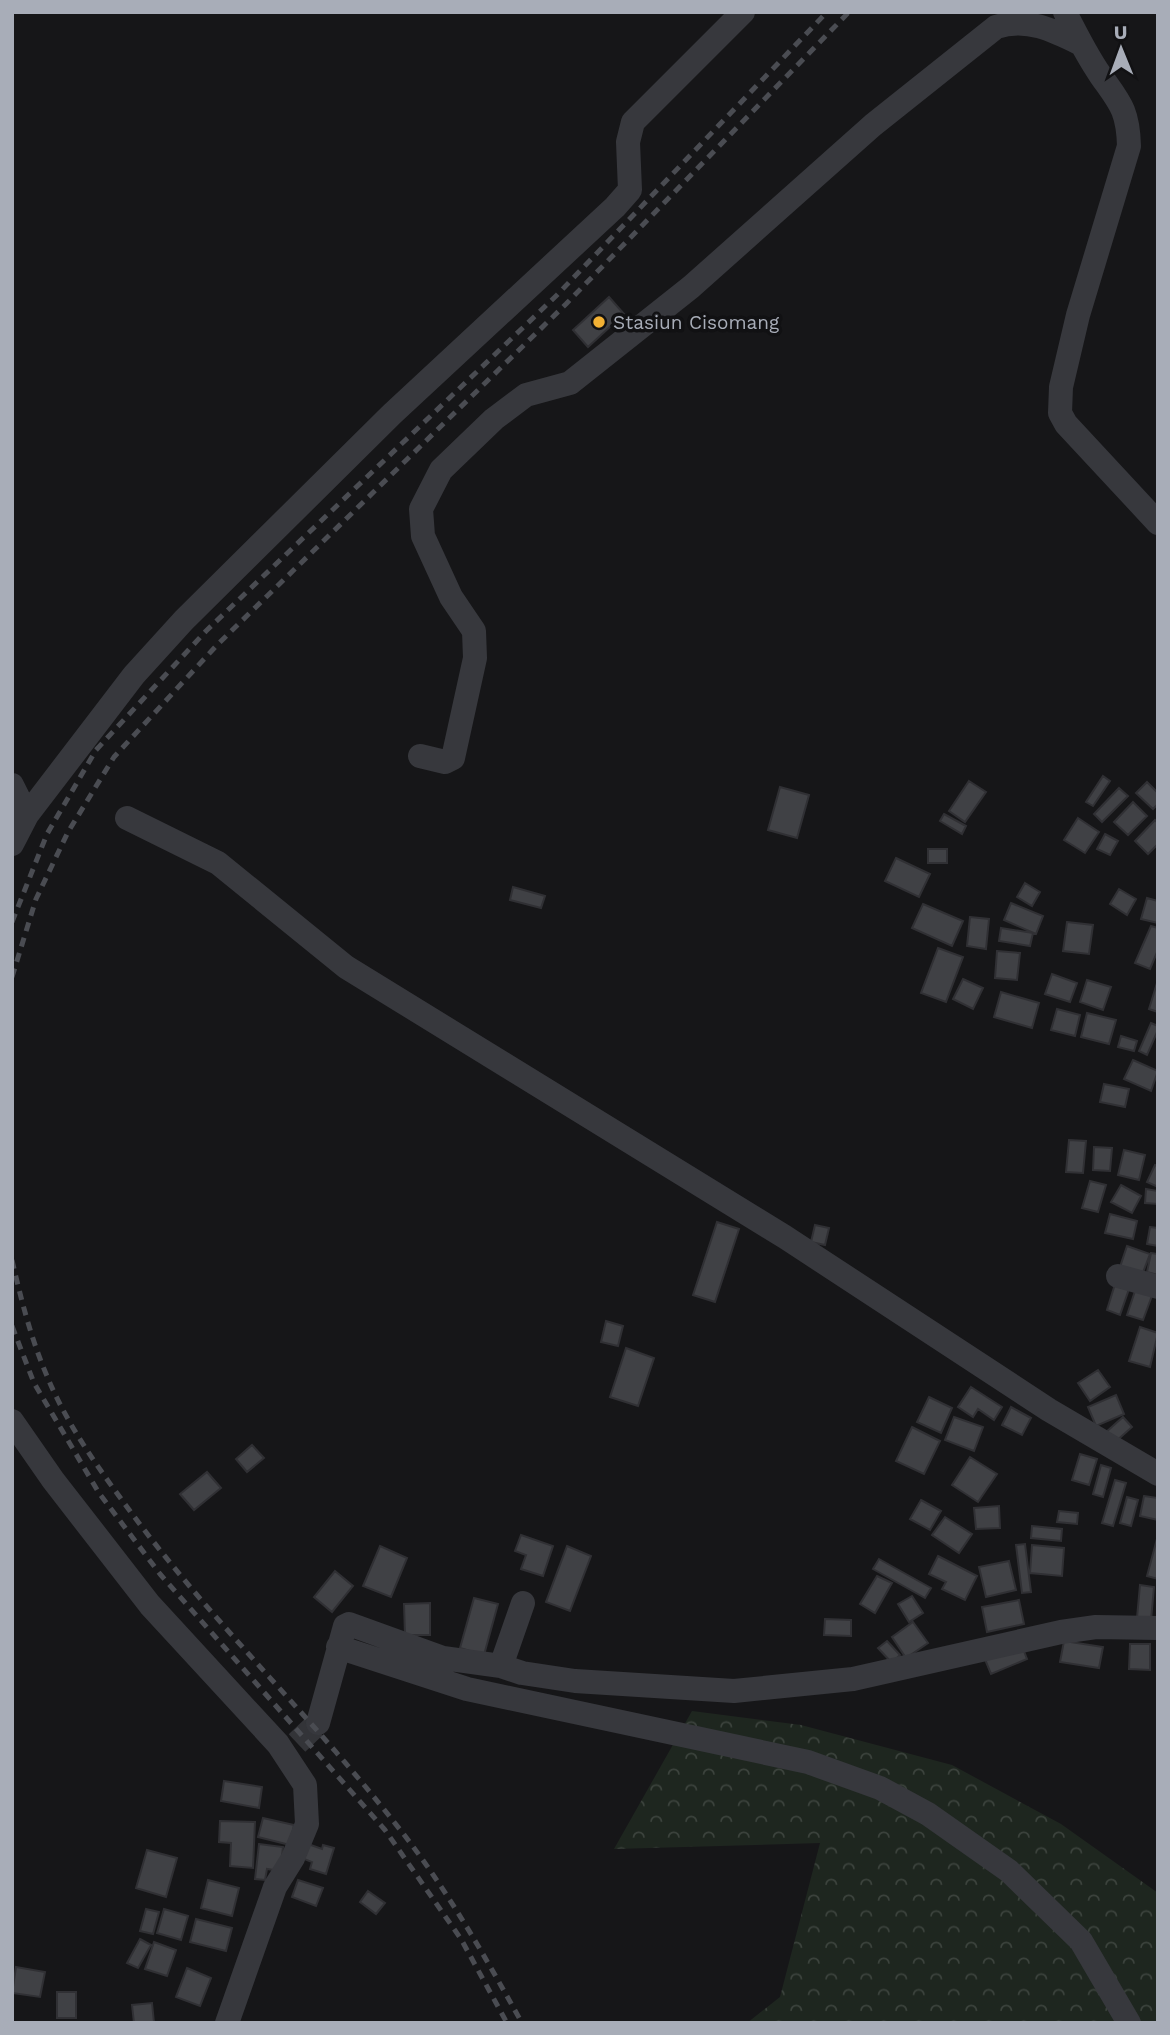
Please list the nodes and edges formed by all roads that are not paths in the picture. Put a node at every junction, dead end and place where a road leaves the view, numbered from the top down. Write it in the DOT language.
graph roads {
  1 [pos="743,12"];
  2 [pos="1065,12"];
  3 [pos="989,20"];
  4 [pos="1081,44"];
  5 [pos="1158,523"];
  6 [pos="421,756"];
  7 [pos="12,785"];
  8 [pos="27,815"];
  9 [pos="127,818"];
  10 [pos="12,844"];
  11 [pos="1118,1276"];
  12 [pos="1158,1287"];
  13 [pos="12,1421"];
  14 [pos="1158,1474"];
  15 [pos="523,1603"];
  16 [pos="1158,1628"];
  17 [pos="338,1647"];
  18 [pos="501,1666"];
  19 [pos="318,1723"];
  20 [pos="227,2023"];
  21 [pos="1129,2023"];
  1 -- 8 [label="street"];
  2 -- 4 [label="street"];
  3 -- 4 [label="street"];
  3 -- 6 [label="street"];
  4 -- 5 [label="street"];
  7 -- 8 [label="street"];
  8 -- 10 [label="street"];
  9 -- 14 [label="street"];
  11 -- 12 [label="street"];
  13 -- 20 [label="street"];
  15 -- 18 [label="street"];
  16 -- 18 [label="street"];
  17 -- 18 [label="street"];
  17 -- 19 [label="street"];
  17 -- 21 [label="street"];
}
